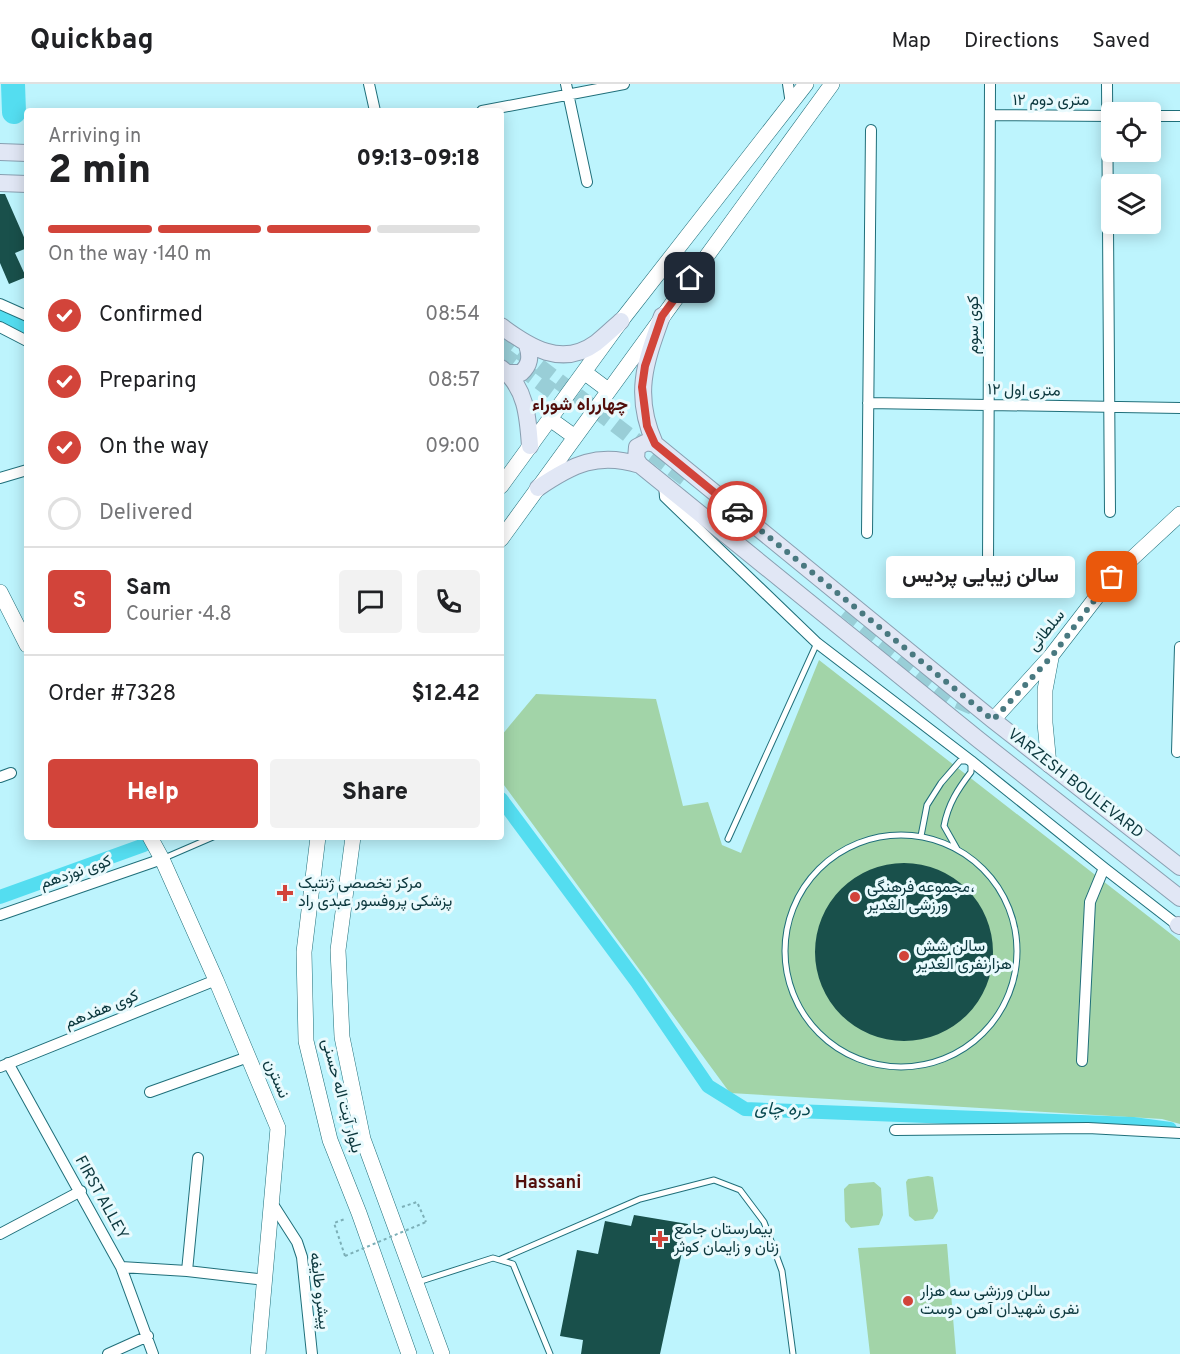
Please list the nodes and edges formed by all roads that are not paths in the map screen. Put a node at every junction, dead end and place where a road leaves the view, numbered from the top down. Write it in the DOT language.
graph roads {
  1 [pos="369,84"];
  2 [pos="624,84"];
  3 [pos="788,84"];
  4 [pos="806,84"];
  5 [pos="832,84"];
  6 [pos="990,84"];
  7 [pos="1107,84"];
  8 [pos="567,89"];
  9 [pos="1108,102"];
  10 [pos="791,104"];
  11 [pos="374,108"];
  12 [pos="494,108"];
  13 [pos="990,115"];
  14 [pos="1101,116"];
  15 [pos="1161,116"];
  16 [pos="1180,116"];
  17 [pos="871,130"];
  18 [pos="0,152"];
  19 [pos="24,153"];
  20 [pos="1109,162"];
  21 [pos="586,182"];
  22 [pos="0,183"];
  23 [pos="24,184"];
  24 [pos="0,304"];
  25 [pos="24,315"];
  26 [pos="662,316"];
  27 [pos="621,321"];
  28 [pos="0,327"];
  29 [pos="504,328"];
  30 [pos="24,339"];
  31 [pos="527,345"];
  32 [pos="504,370"];
  33 [pos="584,372"];
  34 [pos="608,390"];
  35 [pos="868,403"];
  36 [pos="988,405"];
  37 [pos="1109,407"];
  38 [pos="1180,408"];
  39 [pos="550,419"];
  40 [pos="574,437"];
  41 [pos="655,444"];
  42 [pos="530,446"];
  43 [pos="640,465"];
  44 [pos="24,471"];
  45 [pos="0,478"];
  46 [pos="504,482"];
  47 [pos="664,484"];
  48 [pos="538,488"];
  49 [pos="1110,512"];
  50 [pos="1180,514"];
  51 [pos="867,533"];
  52 [pos="504,535"];
  53 [pos="988,566"];
  54 [pos="0,592"];
  55 [pos="24,639"];
  56 [pos="817,643"];
  57 [pos="1180,647"];
  58 [pos="1052,656"];
  59 [pos="993,720"];
  60 [pos="979,741"];
  61 [pos="1177,752"];
  62 [pos="971,761"];
  63 [pos="1050,765"];
  64 [pos="921,836"];
  65 [pos="728,839"];
  66 [pos="152,840"];
  67 [pos="206,840"];
  68 [pos="318,840"];
  69 [pos="353,840"];
  70 [pos="957,849"];
  71 [pos="162,859"];
  72 [pos="1180,867"];
  73 [pos="1104,868"];
  74 [pos="1180,898"];
  75 [pos="0,915"];
  76 [pos="1179,926"];
  77 [pos="216,980"];
  78 [pos="248,1057"];
  79 [pos="1082,1061"];
  80 [pos="4,1065"];
  81 [pos="150,1092"];
  82 [pos="895,1130"];
  83 [pos="1180,1134"];
  84 [pos="198,1158"];
  85 [pos="81,1191"];
  86 [pos="272,1203"];
  87 [pos="0,1234"];
  88 [pos="501,1259"];
  89 [pos="121,1267"];
  90 [pos="187,1270"];
  91 [pos="266,1280"];
  92 [pos="416,1283"];
  93 [pos="147,1336"];
  94 [pos="108,1354"];
  95 [pos="153,1354"];
  96 [pos="258,1354"];
  97 [pos="312,1354"];
  98 [pos="409,1354"];
  99 [pos="442,1354"];
  100 [pos="550,1354"];
  101 [pos="793,1354"];
  1 -- 11 [label="street"];
  2 -- 8 [label="street"];
  3 -- 10 [label="street"];
  4 -- 10 [label="main road"];
  5 -- 26 [label="main road"];
  6 -- 13 [label="street, کوی سوم"];
  7 -- 9 [label="street"];
  8 -- 12 [label="street"];
  8 -- 21 [label="street"];
  10 -- 27 [label="main road"];
  13 -- 14 [label="street, ۱۲ متری دوم"];
  13 -- 36 [label="street, کوی سوم"];
  15 -- 16 [label="street"];
  17 -- 35 [label="street"];
  18 -- 19 [label="main road"];
  20 -- 37 [label="street"];
  22 -- 23 [label="main road"];
  24 -- 25 [label="street"];
  26 -- 34 [label="main road"];
  26 -- 41 [label="main road"];
  27 -- 31 [label="main road"];
  27 -- 33 [label="main road"];
  28 -- 30 [label="street"];
  29 -- 31 [label="main road"];
  31 -- 32 [label="main road"];
  32 -- 42 [label="main road"];
  33 -- 34 [label="main road"];
  33 -- 39 [label="main road"];
  34 -- 40 [label="main road"];
  35 -- 36 [label="street, ۱۲ متری اول"];
  35 -- 51 [label="street"];
  36 -- 37 [label="street, ۱۲ متری اول"];
  36 -- 53 [label="street, کوی سوم"];
  37 -- 38 [label="street, ۱۲ متری اول"];
  37 -- 49 [label="street"];
  39 -- 40 [label="main road"];
  39 -- 42 [label="main road"];
  40 -- 48 [label="main road"];
  41 -- 43 [label="main road"];
  41 -- 59 [label="main road, VARZESH BOULEVARD"];
  42 -- 46 [label="main road"];
  43 -- 47 [label="main road, VARZESH BOULEVARD"];
  43 -- 48 [label="main road, VARZESH BOULEVARD"];
  44 -- 45 [label="street"];
  47 -- 56 [label="street"];
  47 -- 60 [label="main road, VARZESH BOULEVARD"];
  48 -- 52 [label="main road"];
  50 -- 58 [label="main road, سلطانی"];
  54 -- 55 [label="main road"];
  56 -- 62 [label="street"];
  56 -- 65 [label="lane"];
  57 -- 61 [label="street"];
  58 -- 59 [label="main road, سلطانی"];
  58 -- 63 [label="main road"];
  59 -- 63 [label="main road, VARZESH BOULEVARD"];
  60 -- 62 [label="street"];
  60 -- 74 [label="main road, VARZESH BOULEVARD"];
  62 -- 64 [label="lane"];
  62 -- 70 [label="lane"];
  62 -- 73 [label="street"];
  63 -- 72 [label="main road, VARZESH BOULEVARD"];
  64 -- 70 [label="lane"];
  64 -- 70 [label="lane"];
  66 -- 71 [label="main road, نسترن"];
  67 -- 71 [label="lane"];
  68 -- 98 [label="main road, بلوار آیت اله حسنی"];
  69 -- 92 [label="main road, بلوار آیت اله حسنی"];
  71 -- 75 [label="street, کوی نوزدهم"];
  71 -- 77 [label="main road, نسترن"];
  73 -- 76 [label="street"];
  73 -- 79 [label="street"];
  77 -- 78 [label="main road, نسترن"];
  77 -- 80 [label="street, کوی هفدهم"];
  78 -- 81 [label="street"];
  78 -- 86 [label="main road, نسترن"];
  80 -- 85 [label="street, FIRST ALLEY"];
  82 -- 83 [label="street"];
  84 -- 90 [label="street"];
  85 -- 87 [label="street"];
  85 -- 89 [label="street, FIRST ALLEY"];
  86 -- 91 [label="main road, نسترن"];
  86 -- 97 [label="street, پیشرو طایفه"];
  88 -- 92 [label="lane"];
  88 -- 100 [label="lane"];
  88 -- 101 [label="lane"];
  89 -- 90 [label="street"];
  89 -- 93 [label="street, FIRST ALLEY"];
  90 -- 91 [label="street"];
  91 -- 96 [label="main road, نسترن"];
  92 -- 99 [label="main road, بلوار آیت اله حسنی"];
  93 -- 94 [label="street"];
  93 -- 95 [label="street, FIRST ALLEY"];
}
